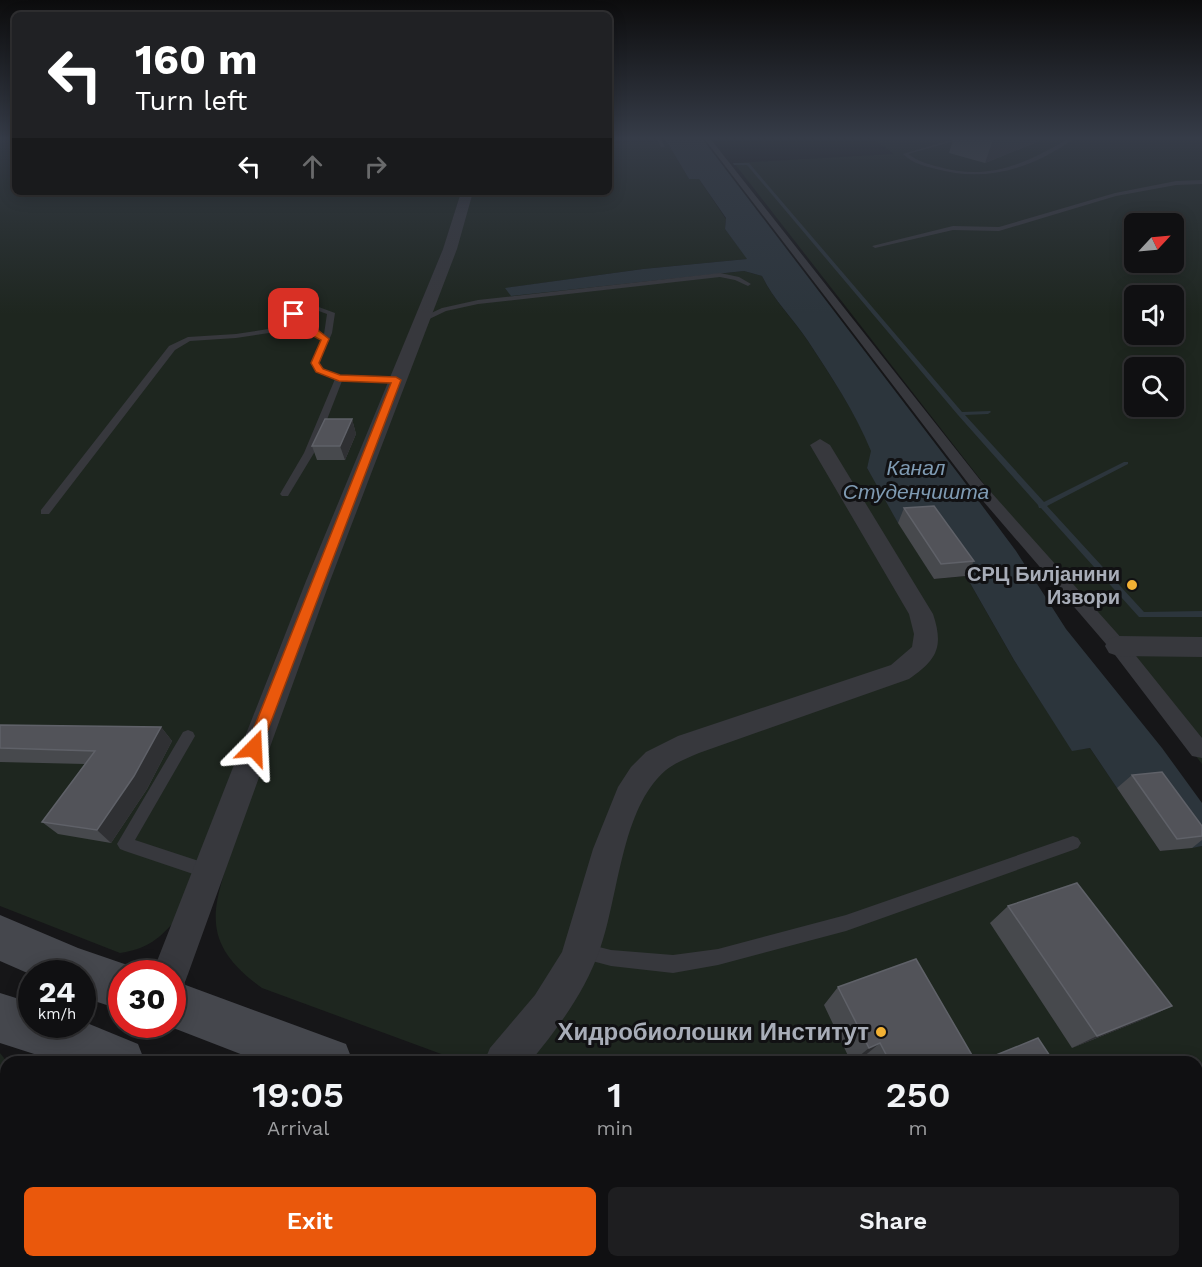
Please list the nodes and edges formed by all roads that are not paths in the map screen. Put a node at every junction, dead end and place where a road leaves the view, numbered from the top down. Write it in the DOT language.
graph roads {
  1 [pos="466,196"];
  2 [pos="752,196"];
  3 [pos="1111,196"];
  4 [pos="875,246"];
  5 [pos="748,284"];
  6 [pos="420,320"];
  7 [pos="302,326"];
  8 [pos="325,339"];
  9 [pos="339,378"];
  10 [pos="396,380"];
  11 [pos="820,445"];
  12 [pos="285,494"];
  13 [pos="45,512"];
  14 [pos="1119,646"];
  15 [pos="1202,647"];
  16 [pos="188,736"];
  17 [pos="1200,750"];
  18 [pos="1073,843"];
  19 [pos="209,871"];
  20 [pos="0,938"];
  21 [pos="581,951"];
  22 [pos="175,960"];
  23 [pos="108,981"];
  24 [pos="186,1009"];
  25 [pos="0,1018"];
  26 [pos="106,1056"];
  27 [pos="312,1056"];
  28 [pos="509,1056"];
  1 -- 6 [label="street"];
  2 -- 14 [label="street"];
  3 -- 4 [label="lane"];
  5 -- 6 [label="lane"];
  6 -- 10 [label="street"];
  7 -- 8 [label="lane"];
  7 -- 8 [label="lane"];
  7 -- 13 [label="lane"];
  8 -- 9 [label="lane"];
  9 -- 10 [label="lane"];
  9 -- 12 [label="lane"];
  10 -- 19 [label="street"];
  11 -- 21 [label="street"];
  14 -- 15 [label="street"];
  14 -- 17 [label="street"];
  16 -- 19 [label="lane"];
  18 -- 21 [label="lane"];
  19 -- 22 [label="street"];
  20 -- 23 [label="main road"];
  21 -- 28 [label="street"];
  24 -- 27 [label="main road"];
  25 -- 26 [label="main road"];
}
